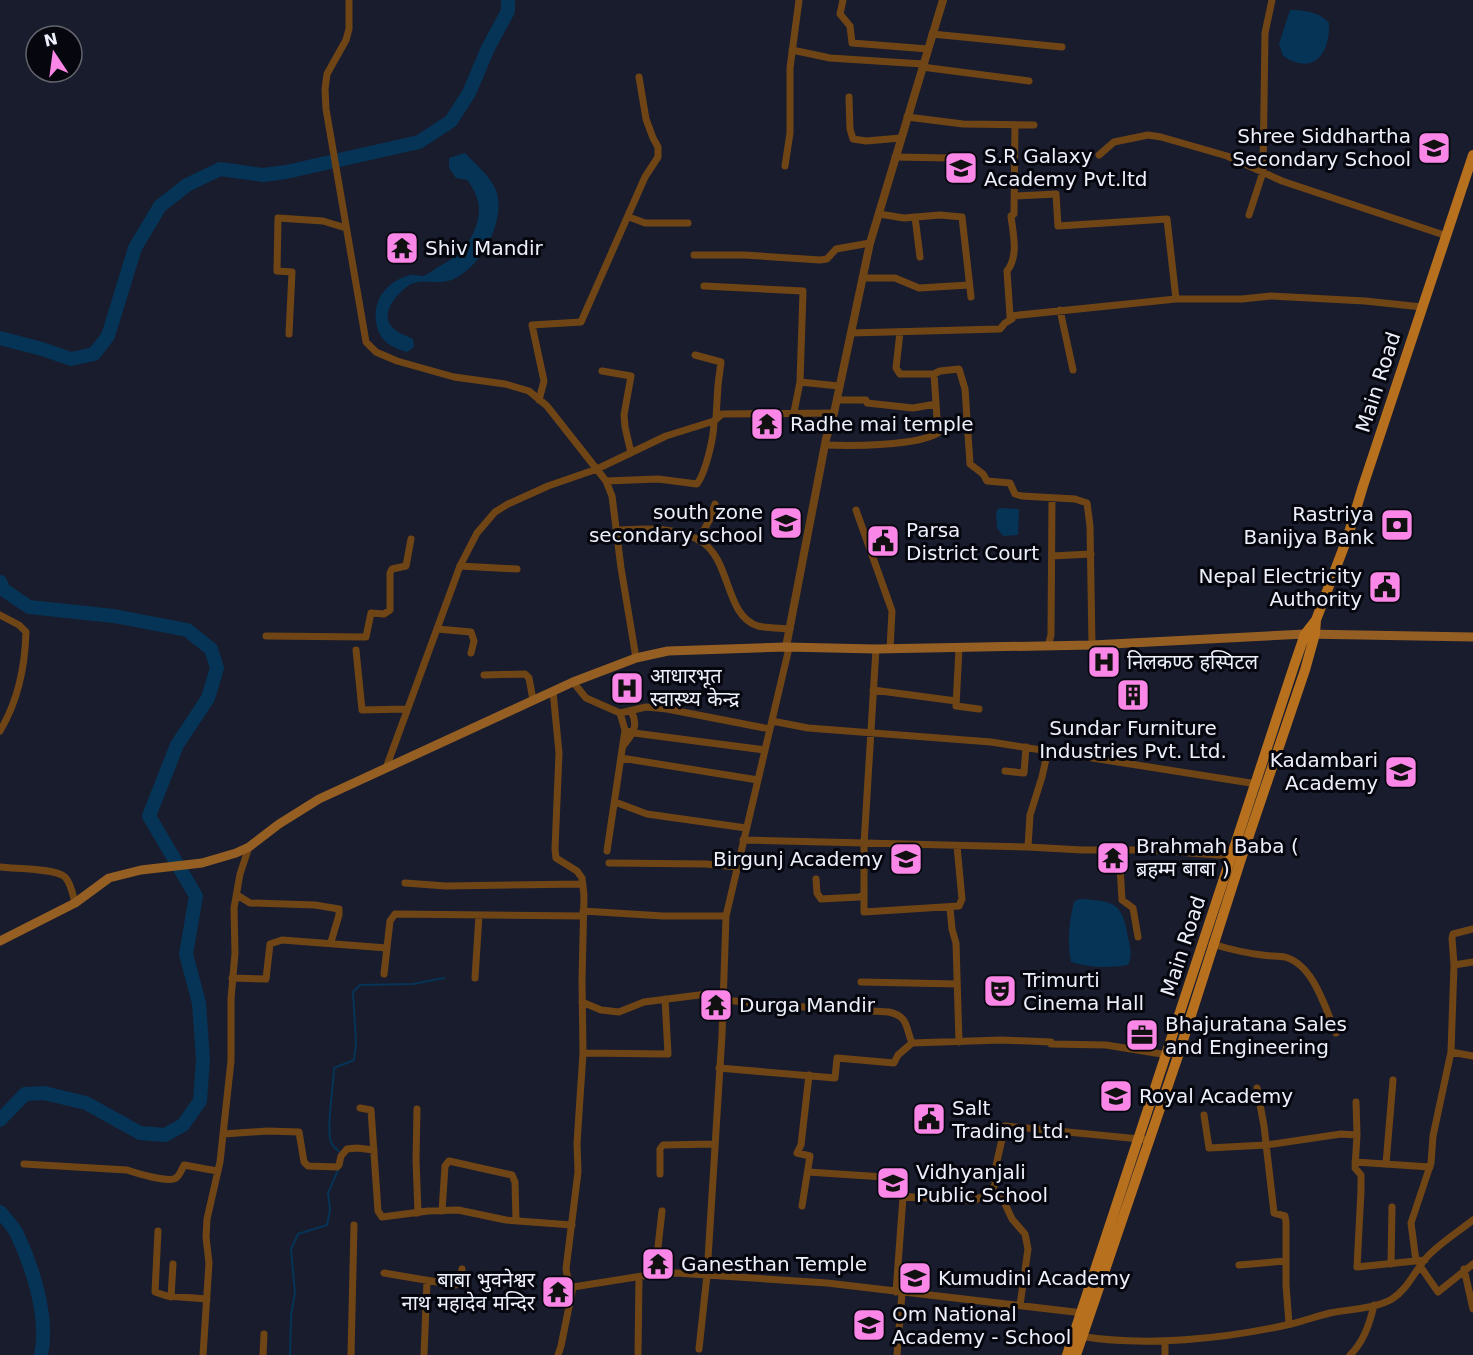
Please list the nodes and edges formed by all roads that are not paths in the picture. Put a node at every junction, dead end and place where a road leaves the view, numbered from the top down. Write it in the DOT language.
graph roads {
  1 [pos="349,0"];
  2 [pos="800,0"];
  3 [pos="843,0"];
  4 [pos="943,0"];
  5 [pos="1272,0"];
  6 [pos="932,34"];
  7 [pos="1062,47"];
  8 [pos="928,49"];
  9 [pos="792,50"];
  10 [pos="922,66"];
  11 [pos="639,77"];
  12 [pos="1029,81"];
  13 [pos="849,97"];
  14 [pos="907,117"];
  15 [pos="1015,125"];
  16 [pos="1034,125"];
  17 [pos="901,138"];
  18 [pos="1099,155"];
  19 [pos="1473,155"];
  20 [pos="895,158"];
  21 [pos="949,158"];
  22 [pos="785,166"];
  23 [pos="1263,172"];
  24 [pos="1015,196"];
  25 [pos="879,214"];
  26 [pos="1249,215"];
  27 [pos="628,217"];
  28 [pos="915,217"];
  29 [pos="688,223"];
  30 [pos="346,228"];
  31 [pos="1447,236"];
  32 [pos="870,243"];
  33 [pos="694,255"];
  34 [pos="920,257"];
  35 [pos="863,278"];
  36 [pos="969,285"];
  37 [pos="704,286"];
  38 [pos="970,297"];
  39 [pos="1176,299"];
  40 [pos="1422,307"];
  41 [pos="1060,310"];
  42 [pos="1010,316"];
  43 [pos="900,332"];
  44 [pos="851,333"];
  45 [pos="289,334"];
  46 [pos="695,355"];
  47 [pos="1073,370"];
  48 [pos="602,371"];
  49 [pos="934,374"];
  50 [pos="800,382"];
  51 [pos="839,386"];
  52 [pos="539,400"];
  53 [pos="837,400"];
  54 [pos="936,404"];
  55 [pos="794,412"];
  56 [pos="834,413"];
  57 [pos="715,419"];
  58 [pos="825,445"];
  59 [pos="631,453"];
  60 [pos="597,469"];
  61 [pos="606,481"];
  62 [pos="1052,498"];
  63 [pos="715,504"];
  64 [pos="856,510"];
  65 [pos="616,530"];
  66 [pos="411,539"];
  67 [pos="698,540"];
  68 [pos="1091,554"];
  69 [pos="1052,556"];
  70 [pos="460,566"];
  71 [pos="517,569"];
  72 [pos="0,615"];
  73 [pos="437,629"];
  74 [pos="790,629"];
  75 [pos="1310,634"];
  76 [pos="266,636"];
  77 [pos="1473,637"];
  78 [pos="1092,645"];
  79 [pos="1048,646"];
  80 [pos="788,648"];
  81 [pos="959,648"];
  82 [pos="890,649"];
  83 [pos="356,650"];
  84 [pos="876,650"];
  85 [pos="471,653"];
  86 [pos="636,658"];
  87 [pos="484,675"];
  88 [pos="573,682"];
  89 [pos="873,690"];
  90 [pos="553,691"];
  91 [pos="533,700"];
  92 [pos="956,701"];
  93 [pos="979,709"];
  94 [pos="406,710"];
  95 [pos="631,711"];
  96 [pos="620,713"];
  97 [pos="771,725"];
  98 [pos="625,730"];
  99 [pos="0,731"];
  100 [pos="634,733"];
  101 [pos="870,734"];
  102 [pos="622,746"];
  103 [pos="1026,747"];
  104 [pos="765,750"];
  105 [pos="1048,750"];
  106 [pos="621,758"];
  107 [pos="386,768"];
  108 [pos="1005,771"];
  109 [pos="758,780"];
  110 [pos="1261,785"];
  111 [pos="615,802"];
  112 [pos="746,828"];
  113 [pos="743,840"];
  114 [pos="864,844"];
  115 [pos="957,846"];
  116 [pos="249,847"];
  117 [pos="1028,847"];
  118 [pos="1119,850"];
  119 [pos="607,851"];
  120 [pos="1231,856"];
  121 [pos="609,863"];
  122 [pos="0,867"];
  123 [pos="737,867"];
  124 [pos="816,879"];
  125 [pos="405,882"];
  126 [pos="583,884"];
  127 [pos="237,895"];
  128 [pos="864,895"];
  129 [pos="75,903"];
  130 [pos="950,908"];
  131 [pos="583,913"];
  132 [pos="479,915"];
  133 [pos="726,916"];
  134 [pos="1473,929"];
  135 [pos="1138,937"];
  136 [pos="0,941"];
  137 [pos="331,942"];
  138 [pos="1209,943"];
  139 [pos="387,948"];
  140 [pos="1473,962"];
  141 [pos="1454,965"];
  142 [pos="384,974"];
  143 [pos="232,978"];
  144 [pos="475,978"];
  145 [pos="861,982"];
  146 [pos="957,984"];
  147 [pos="723,992"];
  148 [pos="665,999"];
  149 [pos="723,1000"];
  150 [pos="582,1002"];
  151 [pos="1336,1033"];
  152 [pos="912,1042"];
  153 [pos="959,1042"];
  154 [pos="1451,1052"];
  155 [pos="583,1053"];
  156 [pos="1165,1054"];
  157 [pos="1178,1056"];
  158 [pos="1473,1056"];
  159 [pos="719,1068"];
  160 [pos="809,1075"];
  161 [pos="1393,1080"];
  162 [pos="1257,1088"];
  163 [pos="1356,1102"];
  164 [pos="360,1108"];
  165 [pos="417,1109"];
  166 [pos="1204,1115"];
  167 [pos="223,1134"];
  168 [pos="1357,1135"];
  169 [pos="1138,1139"];
  170 [pos="1150,1140"];
  171 [pos="715,1144"];
  172 [pos="1266,1145"];
  173 [pos="374,1150"];
  174 [pos="1355,1162"];
  175 [pos="24,1164"];
  176 [pos="1386,1164"];
  177 [pos="1430,1167"];
  178 [pos="218,1171"];
  179 [pos="808,1172"];
  180 [pos="660,1174"];
  181 [pos="991,1192"];
  182 [pos="903,1197"];
  183 [pos="802,1206"];
  184 [pos="1392,1207"];
  185 [pos="442,1211"];
  186 [pos="662,1211"];
  187 [pos="418,1213"];
  188 [pos="1473,1220"];
  189 [pos="516,1221"];
  190 [pos="354,1225"];
  191 [pos="572,1225"];
  192 [pos="158,1231"];
  193 [pos="1286,1262"];
  194 [pos="1420,1262"];
  195 [pos="173,1264"];
  196 [pos="1391,1264"];
  197 [pos="1473,1264"];
  198 [pos="1239,1265"];
  199 [pos="462,1269"];
  200 [pos="1464,1269"];
  201 [pos="384,1273"];
  202 [pos="655,1274"];
  203 [pos="707,1275"];
  204 [pos="639,1277"];
  205 [pos="428,1281"];
  206 [pos="573,1287"];
  207 [pos="899,1292"];
  208 [pos="171,1297"];
  209 [pos="207,1299"];
  210 [pos="1020,1305"];
  211 [pos="1374,1305"];
  212 [pos="1473,1309"];
  213 [pos="1086,1313"];
  214 [pos="1289,1324"];
  215 [pos="264,1334"];
  216 [pos="1078,1336"];
  217 [pos="1165,1341"];
  218 [pos="699,1349"];
  219 [pos="203,1355"];
  220 [pos="263,1355"];
  221 [pos="351,1355"];
  222 [pos="424,1355"];
  223 [pos="558,1355"];
  224 [pos="638,1355"];
  225 [pos="897,1355"];
  226 [pos="1068,1355"];
  227 [pos="1076,1355"];
  228 [pos="1164,1355"];
  229 [pos="1350,1355"];
  1 -- 30 [label="street"];
  2 -- 9 [label="street"];
  3 -- 8 [label="street"];
  4 -- 6 [label="street"];
  5 -- 23 [label="street"];
  6 -- 7 [label="street"];
  6 -- 8 [label="street"];
  8 -- 10 [label="street"];
  9 -- 10 [label="street"];
  9 -- 22 [label="street"];
  10 -- 12 [label="street"];
  10 -- 14 [label="street"];
  11 -- 27 [label="street"];
  13 -- 17 [label="street"];
  14 -- 15 [label="street"];
  14 -- 17 [label="street"];
  15 -- 16 [label="street"];
  15 -- 24 [label="street"];
  17 -- 20 [label="street"];
  18 -- 23 [label="street"];
  19 -- 31 [label="main road, Main Road"];
  20 -- 21 [label="street"];
  20 -- 25 [label="street"];
  23 -- 26 [label="street"];
  23 -- 31 [label="street"];
  24 -- 39 [label="street"];
  24 -- 42 [label="street"];
  25 -- 28 [label="street"];
  25 -- 32 [label="street"];
  27 -- 29 [label="street"];
  27 -- 52 [label="street"];
  28 -- 34 [label="street"];
  28 -- 36 [label="street"];
  30 -- 45 [label="street"];
  30 -- 52 [label="street"];
  31 -- 40 [label="main road, Main Road"];
  32 -- 33 [label="street"];
  32 -- 35 [label="street"];
  35 -- 36 [label="street"];
  35 -- 44 [label="street"];
  36 -- 38 [label="street"];
  37 -- 50 [label="street"];
  39 -- 40 [label="street"];
  39 -- 41 [label="street"];
  40 -- 75 [label="main road, Main Road"];
  41 -- 42 [label="street"];
  41 -- 47 [label="street"];
  42 -- 43 [label="street"];
  43 -- 44 [label="street"];
  43 -- 49 [label="street"];
  44 -- 51 [label="street"];
  46 -- 57 [label="street"];
  48 -- 59 [label="street"];
  49 -- 54 [label="street"];
  49 -- 62 [label="street"];
  50 -- 51 [label="street"];
  50 -- 55 [label="street"];
  51 -- 53 [label="street"];
  52 -- 60 [label="street"];
  53 -- 54 [label="street"];
  53 -- 56 [label="street"];
  54 -- 58 [label="street"];
  55 -- 56 [label="street"];
  55 -- 57 [label="street"];
  56 -- 58 [label="street"];
  57 -- 59 [label="street"];
  57 -- 61 [label="street"];
  58 -- 74 [label="street"];
  59 -- 60 [label="street"];
  60 -- 61 [label="street"];
  60 -- 70 [label="street"];
  61 -- 65 [label="street"];
  62 -- 68 [label="street"];
  62 -- 69 [label="street"];
  63 -- 67 [label="street"];
  64 -- 82 [label="street"];
  65 -- 67 [label="street"];
  65 -- 86 [label="street"];
  66 -- 76 [label="street"];
  67 -- 74 [label="street"];
  68 -- 69 [label="street"];
  68 -- 78 [label="street"];
  69 -- 79 [label="street"];
  70 -- 71 [label="street"];
  70 -- 73 [label="street"];
  72 -- 99 [label="street"];
  73 -- 85 [label="street"];
  73 -- 94 [label="street"];
  74 -- 80 [label="street"];
  75 -- 77 [label="main road"];
  75 -- 78 [label="main road"];
  75 -- 110 [label="main road, Main Road"];
  78 -- 79 [label="main road"];
  79 -- 81 [label="main road"];
  80 -- 84 [label="main road"];
  80 -- 86 [label="main road"];
  80 -- 97 [label="street"];
  81 -- 82 [label="main road"];
  81 -- 92 [label="street"];
  82 -- 84 [label="main road"];
  83 -- 94 [label="street"];
  84 -- 89 [label="street"];
  86 -- 88 [label="main road"];
  87 -- 91 [label="street"];
  88 -- 90 [label="main road"];
  88 -- 96 [label="street"];
  89 -- 92 [label="street"];
  89 -- 101 [label="street"];
  90 -- 91 [label="main road"];
  90 -- 126 [label="street"];
  91 -- 107 [label="main road"];
  92 -- 93 [label="street"];
  94 -- 107 [label="street"];
  95 -- 96 [label="street"];
  95 -- 97 [label="street"];
  95 -- 100 [label="street"];
  96 -- 98 [label="street"];
  97 -- 101 [label="street"];
  97 -- 104 [label="street"];
  98 -- 100 [label="street"];
  98 -- 102 [label="street"];
  100 -- 102 [label="street"];
  100 -- 104 [label="street"];
  101 -- 103 [label="street"];
  101 -- 114 [label="street"];
  102 -- 106 [label="street"];
  103 -- 105 [label="street"];
  103 -- 108 [label="street"];
  104 -- 109 [label="street"];
  105 -- 110 [label="street"];
  105 -- 117 [label="street"];
  106 -- 109 [label="street"];
  106 -- 111 [label="street"];
  107 -- 116 [label="main road"];
  109 -- 112 [label="street"];
  110 -- 120 [label="main road, Main Road"];
  110 -- 138 [label="main road, Main Road"];
  111 -- 112 [label="street"];
  111 -- 119 [label="street"];
  112 -- 113 [label="street"];
  113 -- 114 [label="street"];
  113 -- 123 [label="street"];
  114 -- 115 [label="street"];
  114 -- 128 [label="street"];
  115 -- 117 [label="street"];
  115 -- 130 [label="street"];
  116 -- 127 [label="street"];
  116 -- 129 [label="main road"];
  117 -- 118 [label="street"];
  118 -- 120 [label="street"];
  118 -- 135 [label="street"];
  120 -- 138 [label="main road, Main Road"];
  121 -- 123 [label="street"];
  122 -- 129 [label="street"];
  123 -- 133 [label="street"];
  124 -- 128 [label="street"];
  125 -- 126 [label="street"];
  126 -- 131 [label="street"];
  127 -- 137 [label="street"];
  127 -- 143 [label="street"];
  128 -- 130 [label="street"];
  129 -- 136 [label="main road"];
  130 -- 146 [label="street"];
  131 -- 132 [label="street"];
  131 -- 133 [label="street"];
  131 -- 150 [label="street"];
  132 -- 139 [label="street"];
  132 -- 144 [label="street"];
  133 -- 147 [label="street"];
  134 -- 141 [label="street"];
  137 -- 139 [label="street"];
  137 -- 143 [label="street"];
  138 -- 151 [label="street"];
  138 -- 156 [label="main road, Main Road"];
  138 -- 157 [label="main road, Main Road"];
  139 -- 142 [label="street"];
  140 -- 141 [label="street"];
  141 -- 154 [label="street"];
  143 -- 167 [label="street"];
  145 -- 146 [label="street"];
  146 -- 153 [label="street"];
  147 -- 148 [label="street"];
  147 -- 149 [label="street"];
  148 -- 150 [label="street"];
  148 -- 155 [label="street"];
  149 -- 152 [label="street"];
  149 -- 159 [label="street"];
  150 -- 155 [label="street"];
  152 -- 153 [label="street"];
  152 -- 160 [label="street"];
  153 -- 156 [label="street"];
  154 -- 158 [label="street"];
  154 -- 177 [label="street"];
  155 -- 191 [label="street"];
  156 -- 157 [label="street"];
  156 -- 169 [label="main road, Main Road"];
  157 -- 170 [label="main road, Main Road"];
  159 -- 160 [label="street"];
  159 -- 171 [label="street"];
  160 -- 179 [label="street"];
  161 -- 176 [label="street"];
  162 -- 172 [label="street"];
  163 -- 168 [label="street"];
  164 -- 173 [label="street"];
  165 -- 187 [label="street"];
  166 -- 172 [label="street"];
  167 -- 173 [label="street"];
  167 -- 178 [label="street"];
  168 -- 172 [label="street"];
  168 -- 174 [label="street"];
  169 -- 170 [label="street"];
  169 -- 181 [label="street"];
  169 -- 213 [label="main road, Main Road"];
  170 -- 213 [label="main road, Main Road"];
  171 -- 180 [label="street"];
  171 -- 203 [label="street"];
  172 -- 193 [label="street"];
  173 -- 187 [label="street"];
  174 -- 176 [label="street"];
  174 -- 196 [label="street"];
  175 -- 178 [label="street"];
  176 -- 177 [label="street"];
  177 -- 194 [label="street"];
  178 -- 209 [label="street"];
  179 -- 182 [label="street"];
  179 -- 183 [label="street"];
  181 -- 182 [label="street"];
  181 -- 210 [label="street"];
  182 -- 207 [label="street"];
  184 -- 196 [label="street"];
  185 -- 187 [label="street"];
  185 -- 189 [label="street"];
  185 -- 189 [label="street"];
  186 -- 202 [label="street"];
  188 -- 194 [label="street"];
  189 -- 191 [label="street"];
  190 -- 221 [label="street"];
  191 -- 206 [label="street"];
  192 -- 208 [label="street"];
  193 -- 198 [label="street"];
  193 -- 214 [label="street"];
  194 -- 196 [label="street"];
  194 -- 200 [label="street"];
  194 -- 211 [label="street"];
  195 -- 208 [label="street"];
  197 -- 200 [label="street"];
  199 -- 205 [label="street"];
  200 -- 212 [label="street"];
  201 -- 205 [label="street"];
  202 -- 203 [label="street"];
  202 -- 204 [label="street"];
  203 -- 207 [label="street"];
  203 -- 218 [label="street"];
  204 -- 206 [label="street"];
  204 -- 224 [label="street"];
  205 -- 222 [label="street"];
  206 -- 223 [label="street"];
  207 -- 210 [label="street"];
  207 -- 225 [label="street"];
  208 -- 209 [label="street"];
  209 -- 219 [label="street"];
  210 -- 213 [label="street"];
  211 -- 214 [label="street"];
  211 -- 229 [label="street"];
  213 -- 216 [label="main road, Main Road"];
  214 -- 217 [label="street"];
  215 -- 220 [label="street"];
  216 -- 217 [label="street"];
  216 -- 226 [label="main road, Main Road"];
  216 -- 227 [label="main road, Main Road"];
  217 -- 228 [label="street"];
}
